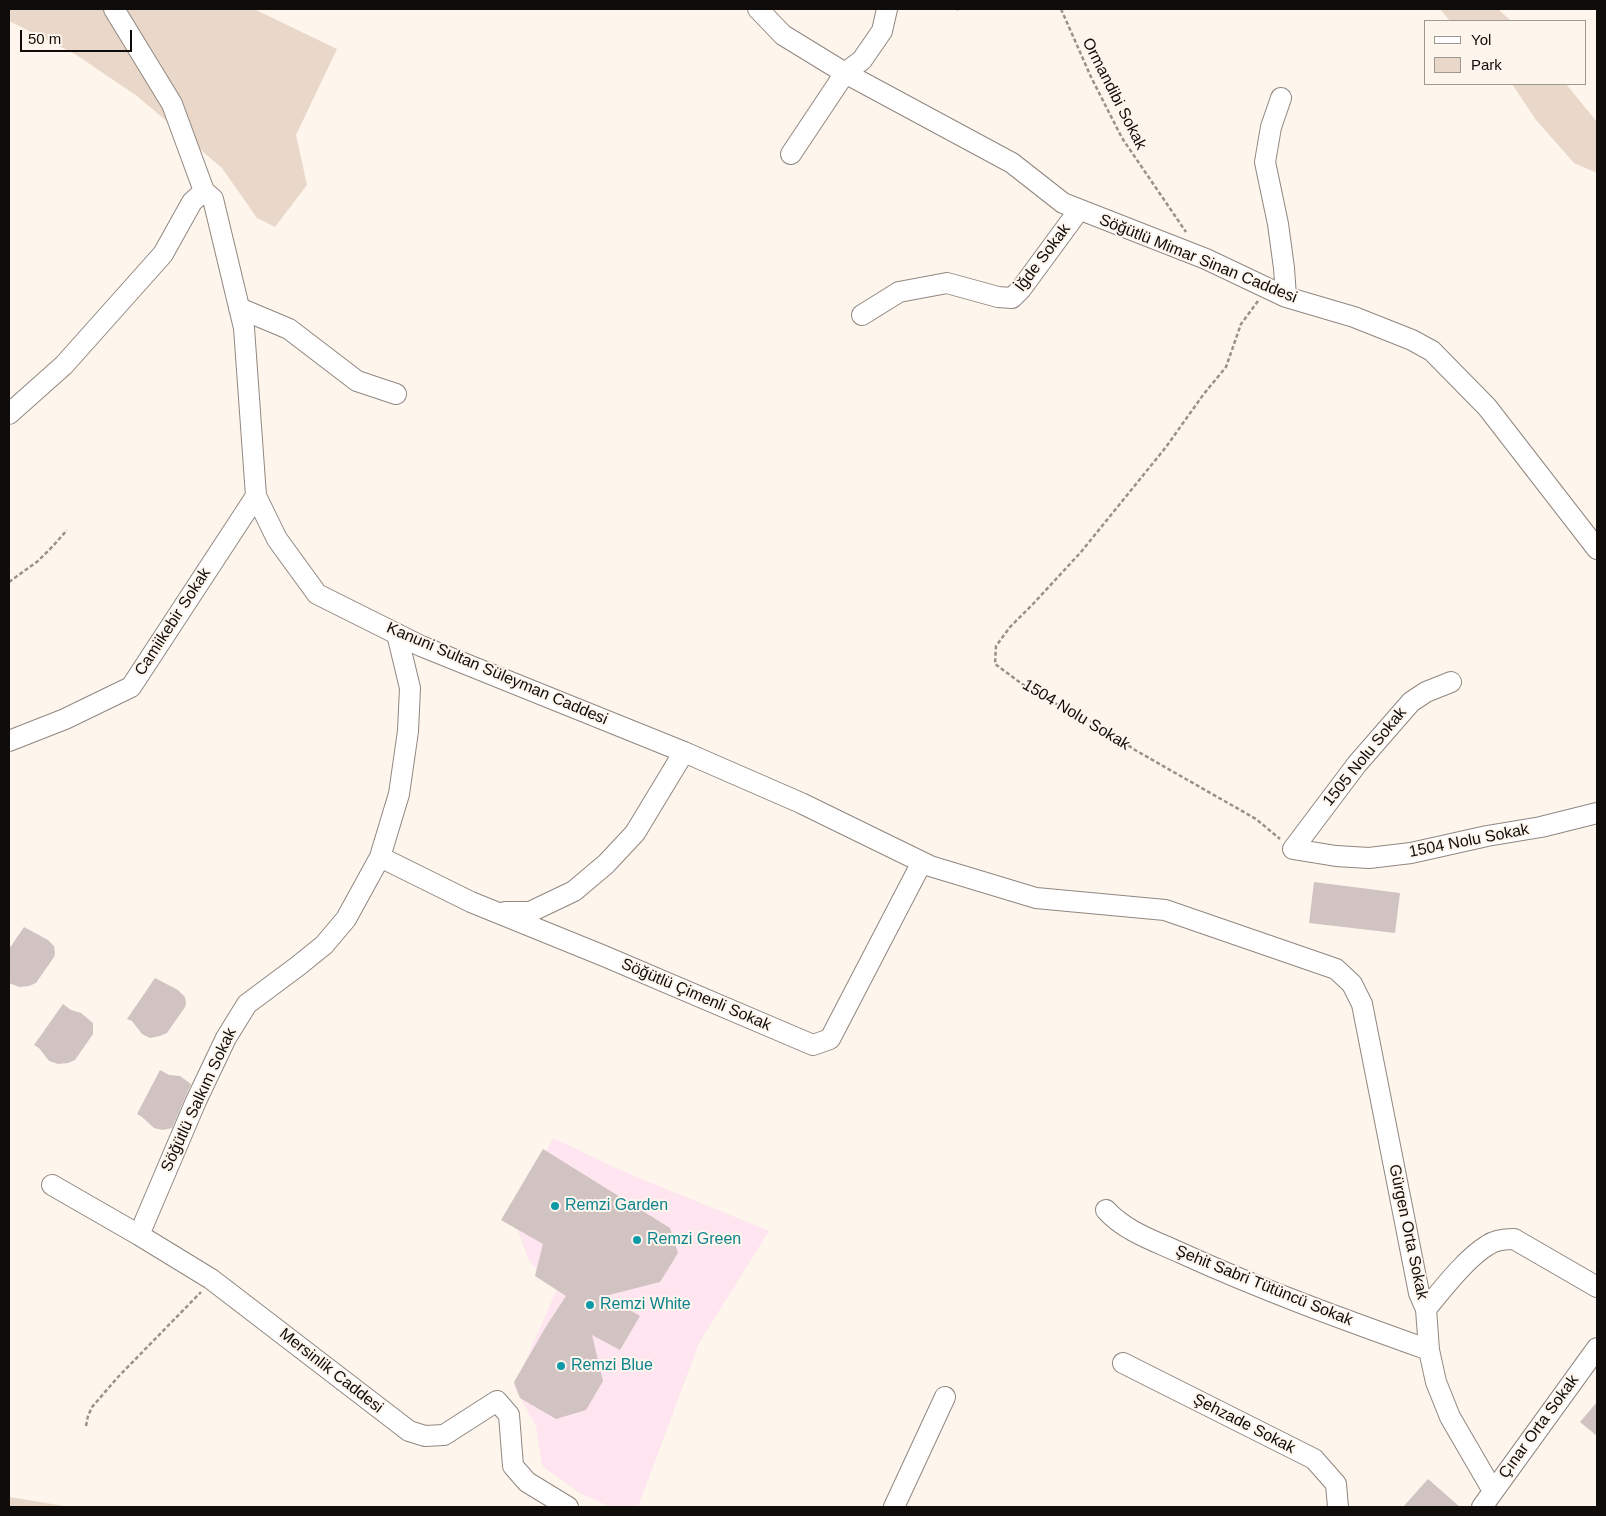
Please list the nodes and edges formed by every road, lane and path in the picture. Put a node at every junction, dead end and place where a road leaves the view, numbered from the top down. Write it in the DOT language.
graph roads {
  1 [pos="114,9"];
  2 [pos="758,9"];
  3 [pos="887,9"];
  4 [pos="1061,9"];
  5 [pos="845,73"];
  6 [pos="1281,98"];
  7 [pos="791,154"];
  8 [pos="204,191"];
  9 [pos="1079,210"];
  10 [pos="1190,236"];
  11 [pos="1277,292"];
  12 [pos="239,308"];
  13 [pos="862,315"];
  14 [pos="396,394"];
  15 [pos="9,414"];
  16 [pos="256,496"];
  17 [pos="67,530"];
  18 [pos="1597,549"];
  19 [pos="9,582"];
  20 [pos="397,634"];
  21 [pos="1451,682"];
  22 [pos="9,741"];
  23 [pos="684,752"];
  24 [pos="1597,814"];
  25 [pos="1293,850"];
  26 [pos="380,857"];
  27 [pos="922,862"];
  28 [pos="497,912"];
  29 [pos="1336,969"];
  30 [pos="52,1185"];
  31 [pos="1106,1210"];
  32 [pos="139,1235"];
  33 [pos="212,1279"];
  34 [pos="1597,1287"];
  35 [pos="1426,1309"];
  36 [pos="1597,1348"];
  37 [pos="1429,1350"];
  38 [pos="1123,1363"];
  39 [pos="945,1397"];
  40 [pos="86,1426"];
  41 [pos="1487,1499"];
  42 [pos="568,1507"];
  43 [pos="894,1507"];
  44 [pos="1338,1507"];
  1 -- 8 [label="street"];
  2 -- 5 [label="street, Söğütlü Mimar Sinan Caddesi"];
  3 -- 5 [label="street"];
  4 -- 10 [label="path, Ormandibi Sokak"];
  5 -- 7 [label="street"];
  5 -- 9 [label="street, Söğütlü Mimar Sinan Caddesi"];
  6 -- 11 [label="street"];
  8 -- 12 [label="street, Kanuni Sultan Süleyman Caddesi"];
  8 -- 15 [label="street"];
  9 -- 11 [label="street, Söğütlü Mimar Sinan Caddesi"];
  9 -- 13 [label="street, İğde Sokak"];
  11 -- 18 [label="street, Söğütlü Mimar Sinan Caddesi"];
  11 -- 25 [label="path, 1504 Nolu Sokak"];
  12 -- 14 [label="street"];
  12 -- 16 [label="street, Kanuni Sultan Süleyman Caddesi"];
  16 -- 20 [label="street, Kanuni Sultan Süleyman Caddesi"];
  16 -- 22 [label="street, Camiikebir Sokak"];
  17 -- 19 [label="path"];
  20 -- 23 [label="street, Kanuni Sultan Süleyman Caddesi"];
  20 -- 26 [label="street, Söğütlü Salkım Sokak"];
  21 -- 25 [label="street, 1505 Nolu Sokak"];
  23 -- 27 [label="street, Kanuni Sultan Süleyman Caddesi"];
  23 -- 28 [label="street"];
  24 -- 25 [label="street, 1504 Nolu Sokak"];
  26 -- 28 [label="street, Söğütlü Çimenli Sokak"];
  26 -- 32 [label="street, Söğütlü Salkım Sokak"];
  27 -- 28 [label="street, Söğütlü Çimenli Sokak"];
  27 -- 29 [label="street, Kanuni Sultan Süleyman Caddesi"];
  29 -- 35 [label="street, Gürgen Orta Sokak"];
  30 -- 32 [label="street, Mersinlik Caddesi"];
  31 -- 37 [label="street, Şehit Sabri Tütüncü Sokak"];
  32 -- 33 [label="street, Mersinlik Caddesi"];
  33 -- 40 [label="path"];
  33 -- 42 [label="street, Mersinlik Caddesi"];
  34 -- 35 [label="street"];
  35 -- 37 [label="street, Gürgen Orta Sokak"];
  36 -- 41 [label="street, Çınar Orta Sokak"];
  37 -- 41 [label="street, Gürgen Orta Sokak"];
  38 -- 44 [label="street, Şehzade Sokak"];
  39 -- 43 [label="street"];
}
